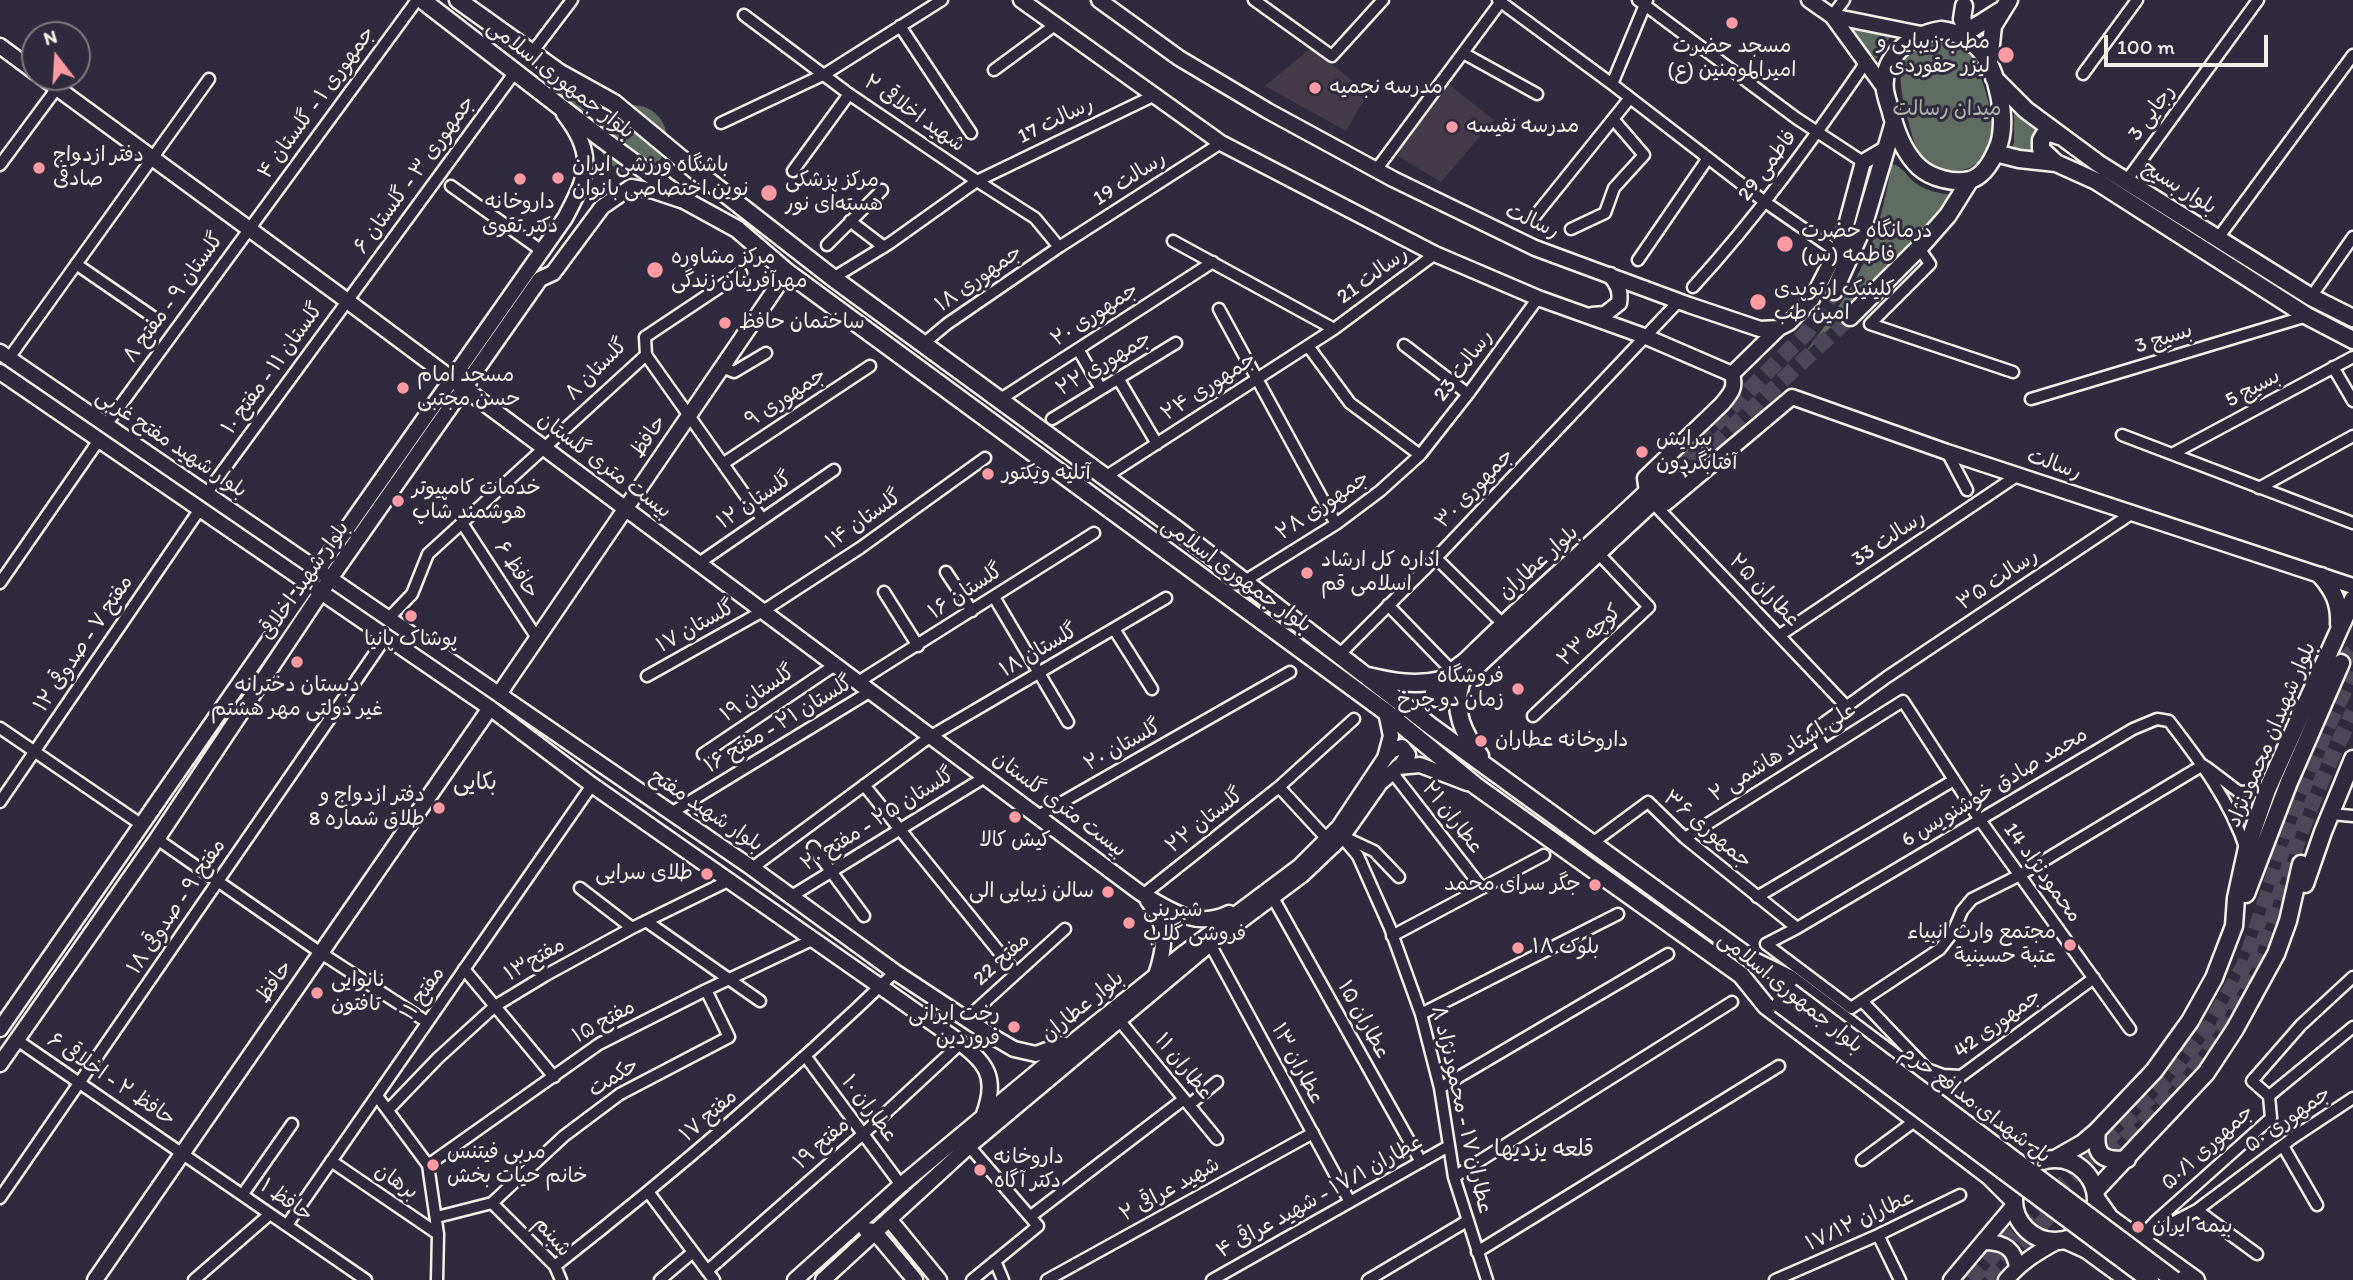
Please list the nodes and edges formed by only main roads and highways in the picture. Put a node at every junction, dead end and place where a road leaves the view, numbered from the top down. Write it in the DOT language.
graph roads {
  1 [pos="422,0"];
  2 [pos="458,0"];
  3 [pos="1021,0"];
  4 [pos="1100,0"];
  5 [pos="1808,0"];
  6 [pos="1968,3"];
  7 [pos="2006,4"];
  8 [pos="1832,16"];
  9 [pos="1929,32"];
  10 [pos="0,46"];
  11 [pos="21,62"];
  12 [pos="1992,70"];
  13 [pos="1885,89"];
  14 [pos="61,91"];
  15 [pos="554,103"];
  16 [pos="1894,122"];
  17 [pos="2059,136"];
  18 [pos="1885,149"];
  19 [pos="1996,153"];
  20 [pos="2056,163"];
  21 [pos="1970,180"];
  22 [pos="686,201"];
  23 [pos="787,272"];
  24 [pos="1610,275"];
  25 [pos="1834,291"];
  26 [pos="1587,315"];
  27 [pos="1850,317"];
  28 [pos="2353,318"];
  29 [pos="1779,328"];
  30 [pos="2353,340"];
  31 [pos="4,355"];
  32 [pos="1,373"];
  33 [pos="1732,374"];
  34 [pos="452,379"];
  35 [pos="465,389"];
  36 [pos="1671,477"];
  37 [pos="1650,497"];
  38 [pos="626,509"];
  39 [pos="298,557"];
  40 [pos="289,570"];
  41 [pos="318,570"];
  42 [pos="2321,576"];
  43 [pos="330,579"];
  44 [pos="309,583"];
  45 [pos="2353,586"];
  46 [pos="322,592"];
  47 [pos="349,592"];
  48 [pos="2353,599"];
  49 [pos="341,606"];
  50 [pos="2338,632"];
  51 [pos="2341,663"];
  52 [pos="1362,674"];
  53 [pos="1452,677"];
  54 [pos="499,694"];
  55 [pos="491,708"];
  56 [pos="1394,712"];
  57 [pos="1385,758"];
  58 [pos="2353,758"];
  59 [pos="1395,769"];
  60 [pos="1490,769"];
  61 [pos="1476,786"];
  62 [pos="2301,864"];
  63 [pos="1142,893"];
  64 [pos="1249,903"];
  65 [pos="2288,921"];
  66 [pos="2234,926"];
  67 [pos="1188,956"];
  68 [pos="1754,961"];
  69 [pos="1156,975"];
  70 [pos="1741,975"];
  71 [pos="1785,998"];
  72 [pos="1,1025"];
  73 [pos="1077,1038"];
  74 [pos="0,1064"];
  75 [pos="982,1118"];
  76 [pos="1992,1131"];
  77 [pos="2097,1131"];
  78 [pos="2127,1159"];
  79 [pos="2048,1160"];
  80 [pos="1972,1163"];
  81 [pos="2096,1194"];
  82 [pos="2014,1202"];
  83 [pos="2110,1218"];
  84 [pos="889,1219"];
  85 [pos="861,1220"];
  86 [pos="874,1231"];
  87 [pos="901,1233"];
  88 [pos="2062,1240"];
  89 [pos="1984,1242"];
  90 [pos="888,1247"];
  91 [pos="2087,1250"];
  92 [pos="2017,1268"];
  93 [pos="95,1280"];
  94 [pos="795,1280"];
  95 [pos="822,1280"];
  96 [pos="915,1280"];
  97 [pos="939,1280"];
  98 [pos="1951,1280"];
  99 [pos="2006,1280"];
  100 [pos="2128,1280"];
  101 [pos="2150,1280"];
  102 [pos="2174,1280"];
  103 [pos="2196,1280"];
  1 -- 15 [label="main road, بلوار جمهوری اسلامی"];
  2 -- 52 [label="main road, بلوار جمهوری اسلامی"];
  3 -- 26 [label="main road"];
  4 -- 24 [label="main road, رسالت"];
  5 -- 8 [label="main road"];
  6 -- 7 [label="main road"];
  6 -- 9 [label="main road"];
  7 -- 12 [label="main road"];
  8 -- 9 [label="main road"];
  8 -- 13 [label="main road"];
  9 -- 12 [label="main road"];
  9 -- 13 [label="main road"];
  10 -- 11 [label="main road"];
  12 -- 17 [label="main road, بلوار بسیج"];
  12 -- 19 [label="main road"];
  13 -- 16 [label="main road"];
  14 -- 34 [label="main road, بیست متری گلستان"];
  15 -- 22 [label="main road, بلوار جمهوری اسلامی"];
  15 -- 34 [label="main road, بلوار شهید اخلاقی"];
  16 -- 18 [label="main road"];
  16 -- 21 [label="main road"];
  17 -- 20 [label="main road"];
  17 -- 28 [label="main road, بلوار بسیج"];
  18 -- 25 [label="main road"];
  18 -- 29 [label="main road"];
  19 -- 20 [label="main road, بلوار بسیج"];
  19 -- 21 [label="main road"];
  20 -- 30 [label="main road, بلوار بسیج"];
  21 -- 27 [label="main road"];
  22 -- 23 [label="main road, بلوار جمهوری اسلامی"];
  22 -- 35 [label="main road, بلوار شهید اخلاقی"];
  23 -- 38 [label="main road, حافظ"];
  23 -- 56 [label="main road, بلوار جمهوری اسلامی"];
  24 -- 26 [label="main road"];
  24 -- 29 [label="main road, رسالت"];
  26 -- 33 [label="main road"];
  29 -- 33 [label="main road"];
  31 -- 39 [label="main road, بلوار شهید مفتح غربی"];
  32 -- 40 [label="main road, بلوار شهید مفتح غربی"];
  33 -- 37 [label="main road"];
  34 -- 35 [label="main road, بیست متری گلستان"];
  34 -- 41 [label="main road, بلوار شهید اخلاقی"];
  35 -- 38 [label="main road, بیست متری گلستان"];
  35 -- 43 [label="main road, بلوار شهید اخلاقی"];
  36 -- 37 [label="main road, بلوار عطاران"];
  37 -- 42 [label="main road, رسالت"];
  37 -- 53 [label="main road, بلوار عطاران"];
  37 -- 53 [label="main road, بلوار عطاران"];
  38 -- 54 [label="main road, حافظ"];
  38 -- 63 [label="main road, بیست متری گلستان"];
  39 -- 40 [label="main road"];
  39 -- 41 [label="main road, بلوار شهید مفتح غربی"];
  40 -- 44 [label="main road, بلوار شهید مفتح غربی"];
  41 -- 43 [label="main road, بلوار شهید مفتح"];
  41 -- 44 [label="main road, بلوار شهید اخلاقی"];
  42 -- 45 [label="main road, رسالت"];
  42 -- 50 [label="main road"];
  43 -- 46 [label="main road, بلوار شهید اخلاقی"];
  43 -- 47 [label="main road, بلوار شهید مفتح"];
  44 -- 46 [label="main road, بلوار شهید مفتح"];
  44 -- 72 [label="main road, بلوار شهید اخلاقی"];
  46 -- 49 [label="main road, بلوار شهید مفتح"];
  46 -- 74 [label="main road, بلوار شهید اخلاقی"];
  47 -- 49 [label="main road"];
  47 -- 54 [label="main road, بلوار شهید مفتح"];
  48 -- 50 [label="main road, بلوار شهیدان محمودنژاد"];
  49 -- 55 [label="main road, بلوار شهید مفتح"];
  50 -- 66 [label="main road, بلوار شهیدان محمودنژاد"];
  51 -- 66 [label="main road"];
  52 -- 53 [label="main road"];
  52 -- 56 [label="main road, بلوار جمهوری اسلامی"];
  53 -- 60 [label="main road"];
  54 -- 73 [label="main road, بلوار شهید مفتح"];
  55 -- 75 [label="main road, بلوار شهید مفتح"];
  55 -- 93 [label="main road, حافظ"];
  56 -- 57 [label="main road"];
  56 -- 60 [label="main road, بلوار جمهوری اسلامی"];
  56 -- 61 [label="main road, بلوار جمهوری اسلامی"];
  57 -- 59 [label="main road"];
  57 -- 64 [label="main road, بلوار عطاران"];
  58 -- 65 [label="main road"];
  59 -- 61 [label="main road"];
  59 -- 67 [label="main road, بلوار عطاران"];
  60 -- 68 [label="main road, بلوار جمهوری اسلامی"];
  61 -- 70 [label="main road, بلوار جمهوری اسلامی"];
  62 -- 65 [label="main road"];
  63 -- 64 [label="main road"];
  63 -- 69 [label="main road"];
  64 -- 67 [label="main road, بلوار عطاران"];
  65 -- 78 [label="main road"];
  66 -- 77 [label="main road, بلوار شهیدان محمودنژاد"];
  67 -- 69 [label="main road, بلوار عطاران"];
  67 -- 84 [label="main road, بلوار عطاران"];
  68 -- 71 [label="main road, پل شهدای مدافع حرم"];
  68 -- 76 [label="main road, بلوار جمهوری اسلامی"];
  69 -- 73 [label="main road, بلوار عطاران"];
  70 -- 71 [label="main road, پل شهدای مدافع حرم"];
  70 -- 80 [label="main road, بلوار جمهوری اسلامی"];
  71 -- 101 [label="main road, پل شهدای مدافع حرم, bridge"];
  71 -- 102 [label="main road, پل شهدای مدافع حرم, bridge"];
  73 -- 75 [label="main road, بلوار عطاران"];
  75 -- 85 [label="main road, بلوار عطاران"];
  76 -- 79 [label="main road, بلوار جمهوری اسلامی"];
  76 -- 80 [label="main road"];
  77 -- 78 [label="main road"];
  77 -- 79 [label="main road, بلوار شهیدان محمودنژاد"];
  78 -- 81 [label="main road"];
  79 -- 81 [label="main road"];
  79 -- 82 [label="main road"];
  80 -- 82 [label="main road, بلوار جمهوری اسلامی"];
  81 -- 83 [label="main road"];
  81 -- 88 [label="main road"];
  82 -- 88 [label="main road"];
  82 -- 89 [label="main road"];
  83 -- 91 [label="main road"];
  83 -- 103 [label="main road"];
  84 -- 86 [label="main road, بلوار عطاران"];
  84 -- 87 [label="main road"];
  85 -- 86 [label="main road"];
  85 -- 94 [label="main road, بلوار عطاران"];
  86 -- 90 [label="main road"];
  86 -- 95 [label="main road, بلوار عطاران"];
  87 -- 90 [label="main road"];
  87 -- 97 [label="main road"];
  88 -- 91 [label="main road"];
  88 -- 92 [label="main road"];
  89 -- 92 [label="main road"];
  89 -- 98 [label="main road"];
  90 -- 96 [label="main road"];
  91 -- 100 [label="main road"];
  92 -- 99 [label="main road"];
}
